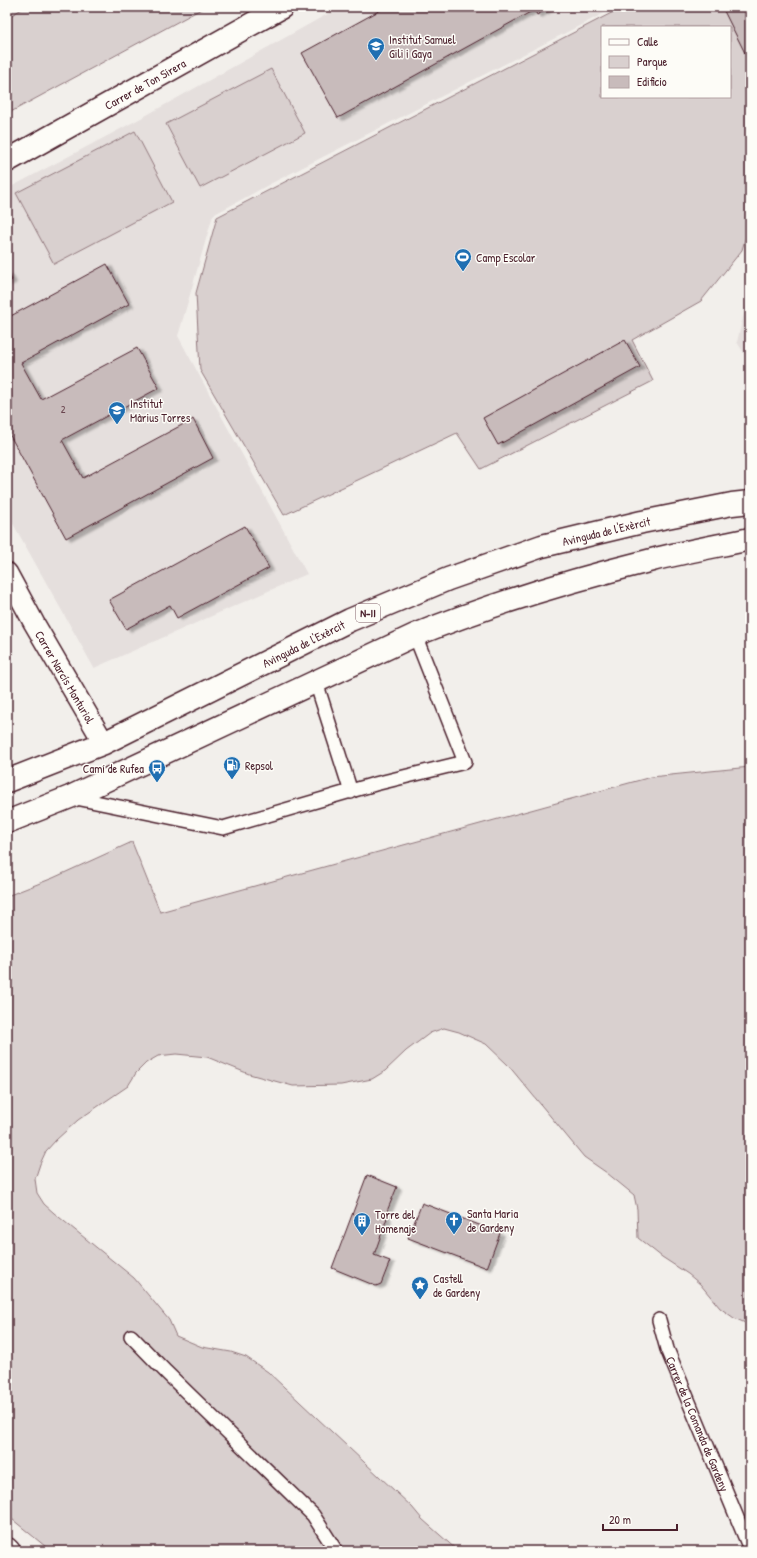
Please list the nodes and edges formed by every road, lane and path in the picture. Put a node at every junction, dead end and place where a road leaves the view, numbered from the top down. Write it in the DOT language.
graph roads {
  1 [pos="282,7"];
  2 [pos="7,161"];
  3 [pos="750,502"];
  4 [pos="750,540"];
  5 [pos="7,573"];
  6 [pos="415,635"];
  7 [pos="316,682"];
  8 [pos="104,743"];
  9 [pos="7,781"];
  10 [pos="351,792"];
  11 [pos="70,797"];
  12 [pos="7,822"];
  13 [pos="659,1320"];
  14 [pos="131,1336"];
  15 [pos="750,1549"];
  16 [pos="336,1551"];
  1 -- 2 [label="main road, Carrer de Ton Sirera"];
  3 -- 8 [label="main road, Avinguda de l'Exèrcit / N-II"];
  4 -- 6 [label="main road"];
  5 -- 8 [label="street, Carrer Narcís Monturiol"];
  6 -- 7 [label="main road"];
  6 -- 10 [label="lane"];
  7 -- 10 [label="lane"];
  7 -- 11 [label="main road"];
  8 -- 9 [label="main road, Avinguda de l'Exèrcit / N-II"];
  10 -- 11 [label="lane"];
  11 -- 12 [label="main road"];
  13 -- 15 [label="lane, Carrer de la Comanda de Gardeny"];
  14 -- 16 [label="lane"];
}
